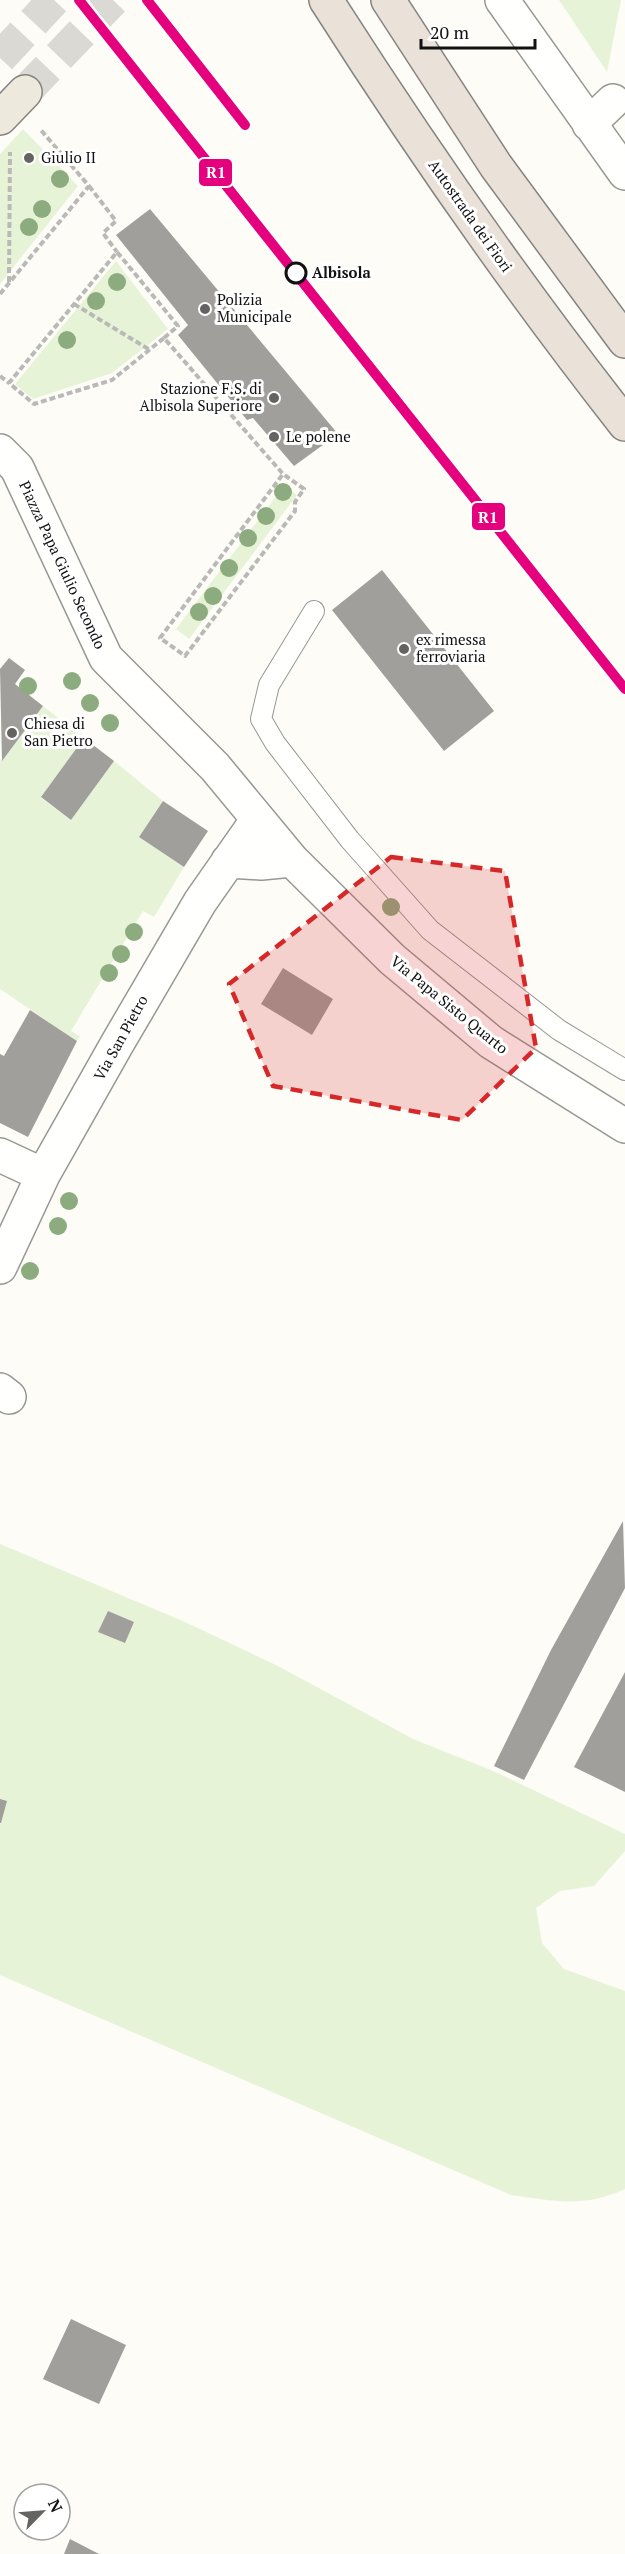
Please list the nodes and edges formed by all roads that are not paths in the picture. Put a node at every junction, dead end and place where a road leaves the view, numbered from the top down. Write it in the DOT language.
graph roads {
  1 [pos="326,0"];
  2 [pos="388,0"];
  3 [pos="502,0"];
  4 [pos="619,92"];
  5 [pos="30,107"];
  6 [pos="589,124"];
  7 [pos="5,131"];
  8 [pos="625,173"];
  9 [pos="625,341"];
  10 [pos="625,424"];
  11 [pos="0,451"];
  12 [pos="314,611"];
  13 [pos="150,704"];
  14 [pos="258,819"];
  15 [pos="292,860"];
  16 [pos="228,861"];
  17 [pos="625,1070"];
  18 [pos="625,1126"];
  19 [pos="0,1155"];
  20 [pos="43,1175"];
  21 [pos="0,1267"];
  1 -- 10 [label="highway, Autostrada dei Fiori"];
  2 -- 9 [label="highway"];
  3 -- 6 [label="street"];
  4 -- 6 [label="street"];
  5 -- 7 [label="main road"];
  6 -- 8 [label="street"];
  11 -- 13 [label="street, Piazza Papa Giulio Secondo"];
  12 -- 17 [label="lane"];
  13 -- 14 [label="street, Via Papa Sisto Quarto"];
  14 -- 15 [label="street, Via Papa Sisto Quarto"];
  14 -- 16 [label="street, Via San Pietro"];
  15 -- 16 [label="street"];
  15 -- 18 [label="street, Via Papa Sisto Quarto"];
  16 -- 20 [label="street, Via San Pietro"];
  19 -- 20 [label="street"];
  20 -- 21 [label="street, Via San Pietro"];
}
